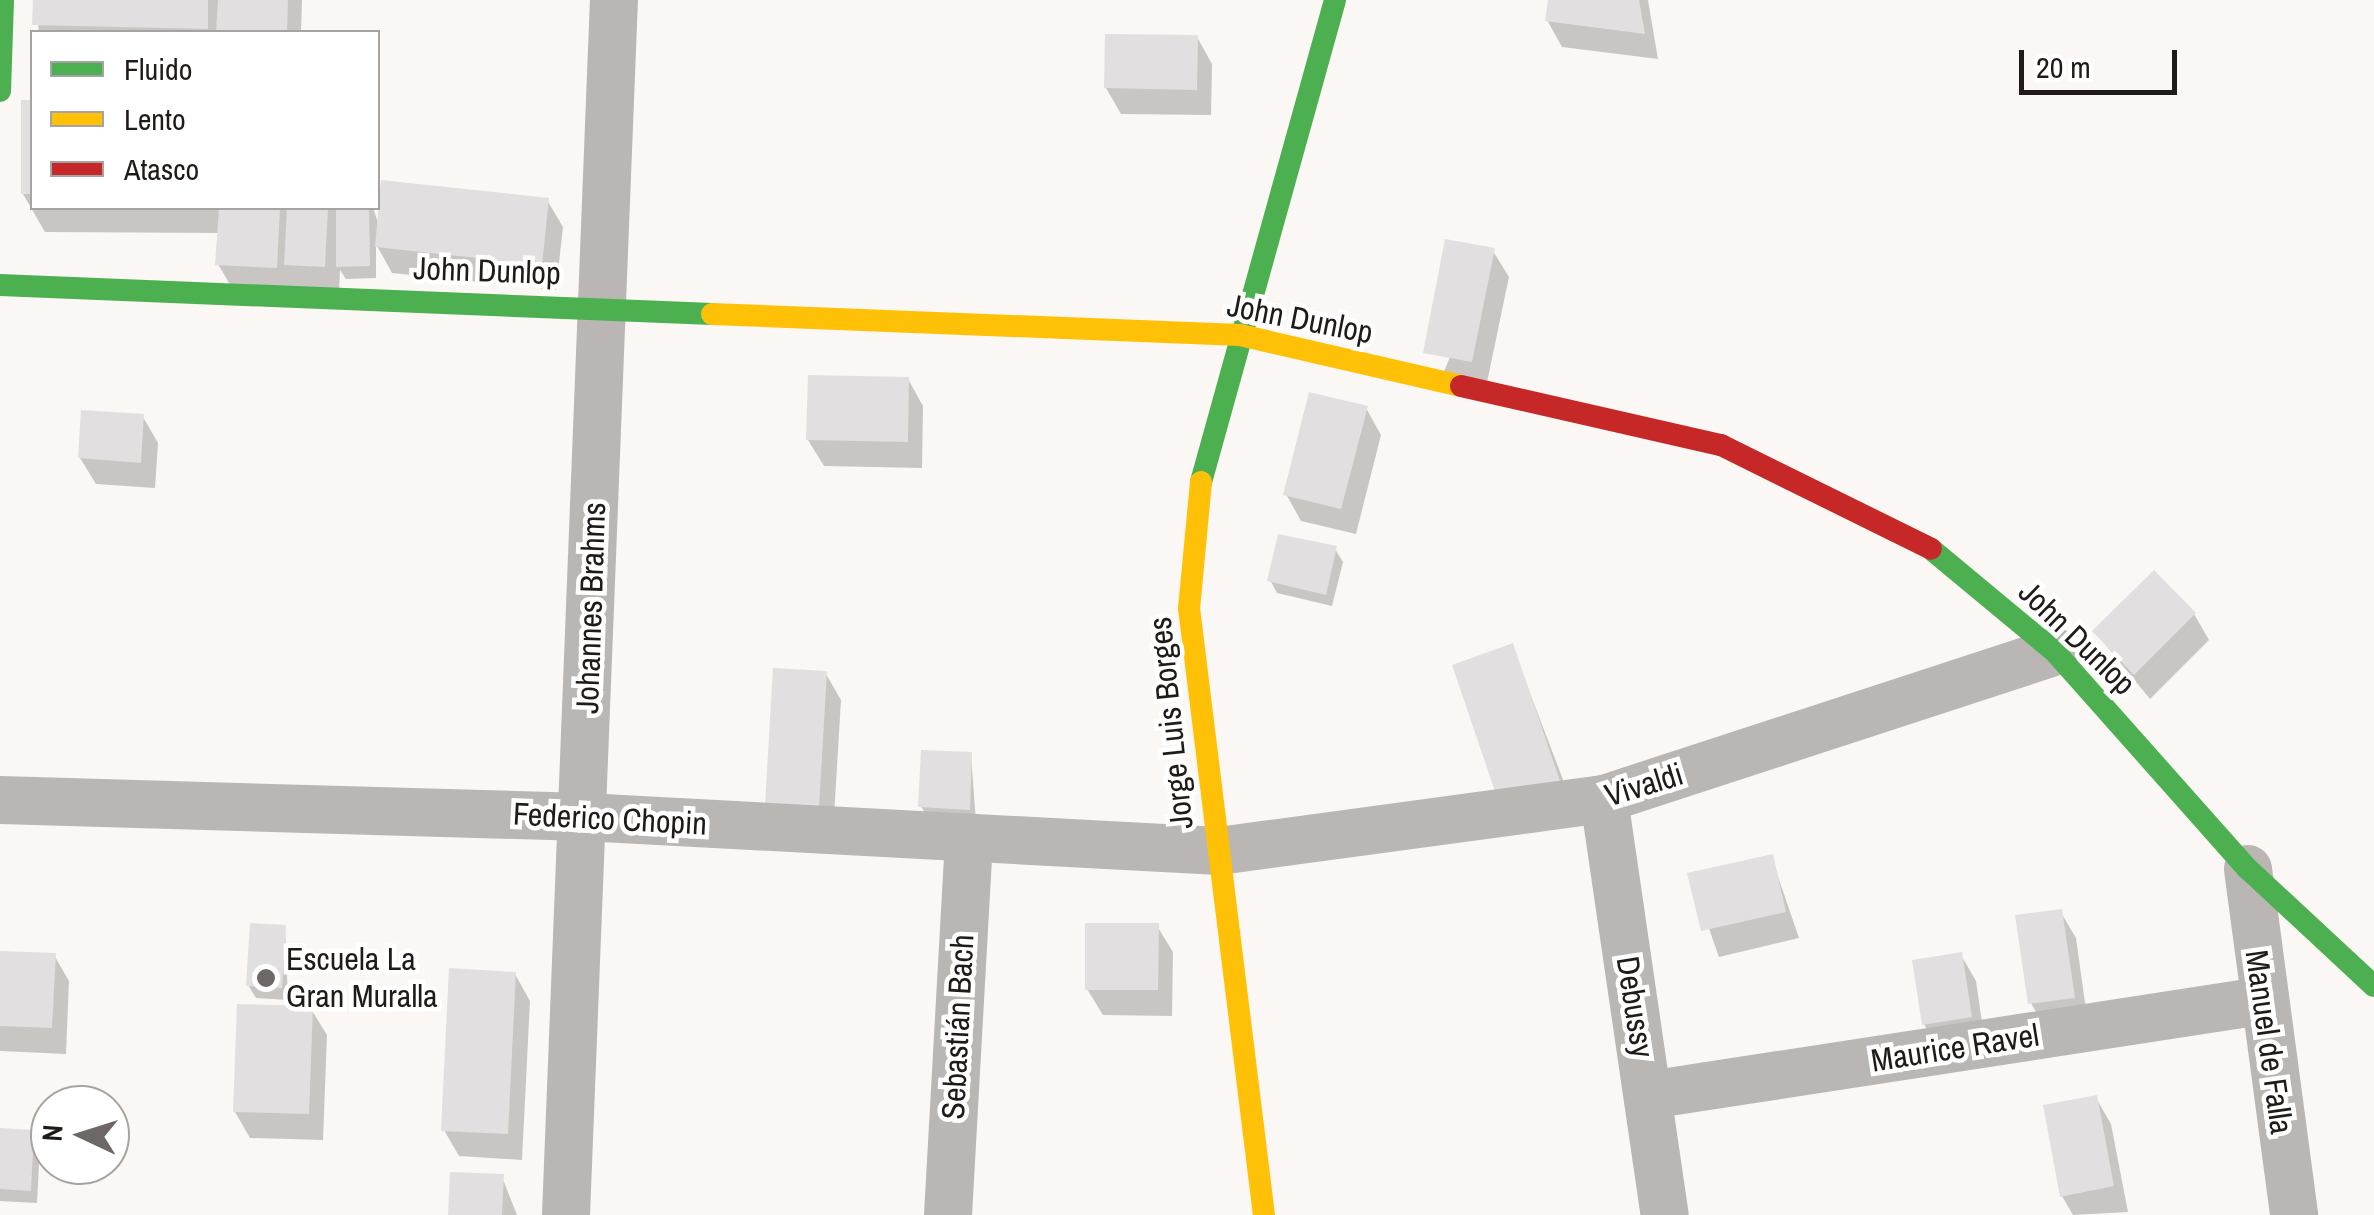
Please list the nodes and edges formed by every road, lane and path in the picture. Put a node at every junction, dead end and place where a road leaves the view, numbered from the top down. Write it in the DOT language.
graph roads {
  1 [pos="3,0"];
  2 [pos="614,0"];
  3 [pos="1335,0"];
  4 [pos="0,91"];
  5 [pos="0,285"];
  6 [pos="603,308"];
  7 [pos="1240,336"];
  8 [pos="2054,652"];
  9 [pos="1604,799"];
  10 [pos="0,800"];
  11 [pos="584,817"];
  12 [pos="969,838"];
  13 [pos="1218,850"];
  14 [pos="2248,868"];
  15 [pos="2374,986"];
  16 [pos="2261,1001"];
  17 [pos="1649,1096"];
  18 [pos="566,1215"];
  19 [pos="948,1215"];
  20 [pos="1264,1215"];
  21 [pos="1666,1215"];
  22 [pos="2294,1215"];
  1 -- 4 [label="street"];
  2 -- 6 [label="street, Johannes Brahms"];
  3 -- 7 [label="street, Jorge Luis Borges"];
  5 -- 6 [label="street, John Dunlop"];
  6 -- 7 [label="street, John Dunlop"];
  6 -- 11 [label="street, Johannes Brahms"];
  7 -- 8 [label="street, John Dunlop"];
  7 -- 13 [label="street, Jorge Luis Borges"];
  8 -- 9 [label="street, Vivaldi"];
  8 -- 14 [label="street, John Dunlop"];
  9 -- 13 [label="street, Vivaldi"];
  9 -- 17 [label="street, Debussy"];
  10 -- 11 [label="street, Federico Chopin"];
  11 -- 12 [label="street, Federico Chopin"];
  11 -- 18 [label="street, Johannes Brahms"];
  12 -- 13 [label="street, Federico Chopin"];
  12 -- 19 [label="street, Sebastián Bach"];
  13 -- 20 [label="street, Jorge Luis Borges"];
  14 -- 15 [label="street, John Dunlop"];
  14 -- 16 [label="street, Manuel de Falla"];
  16 -- 17 [label="street, Maurice Ravel"];
  16 -- 22 [label="street, Manuel de Falla"];
  17 -- 21 [label="street, Debussy"];
}
